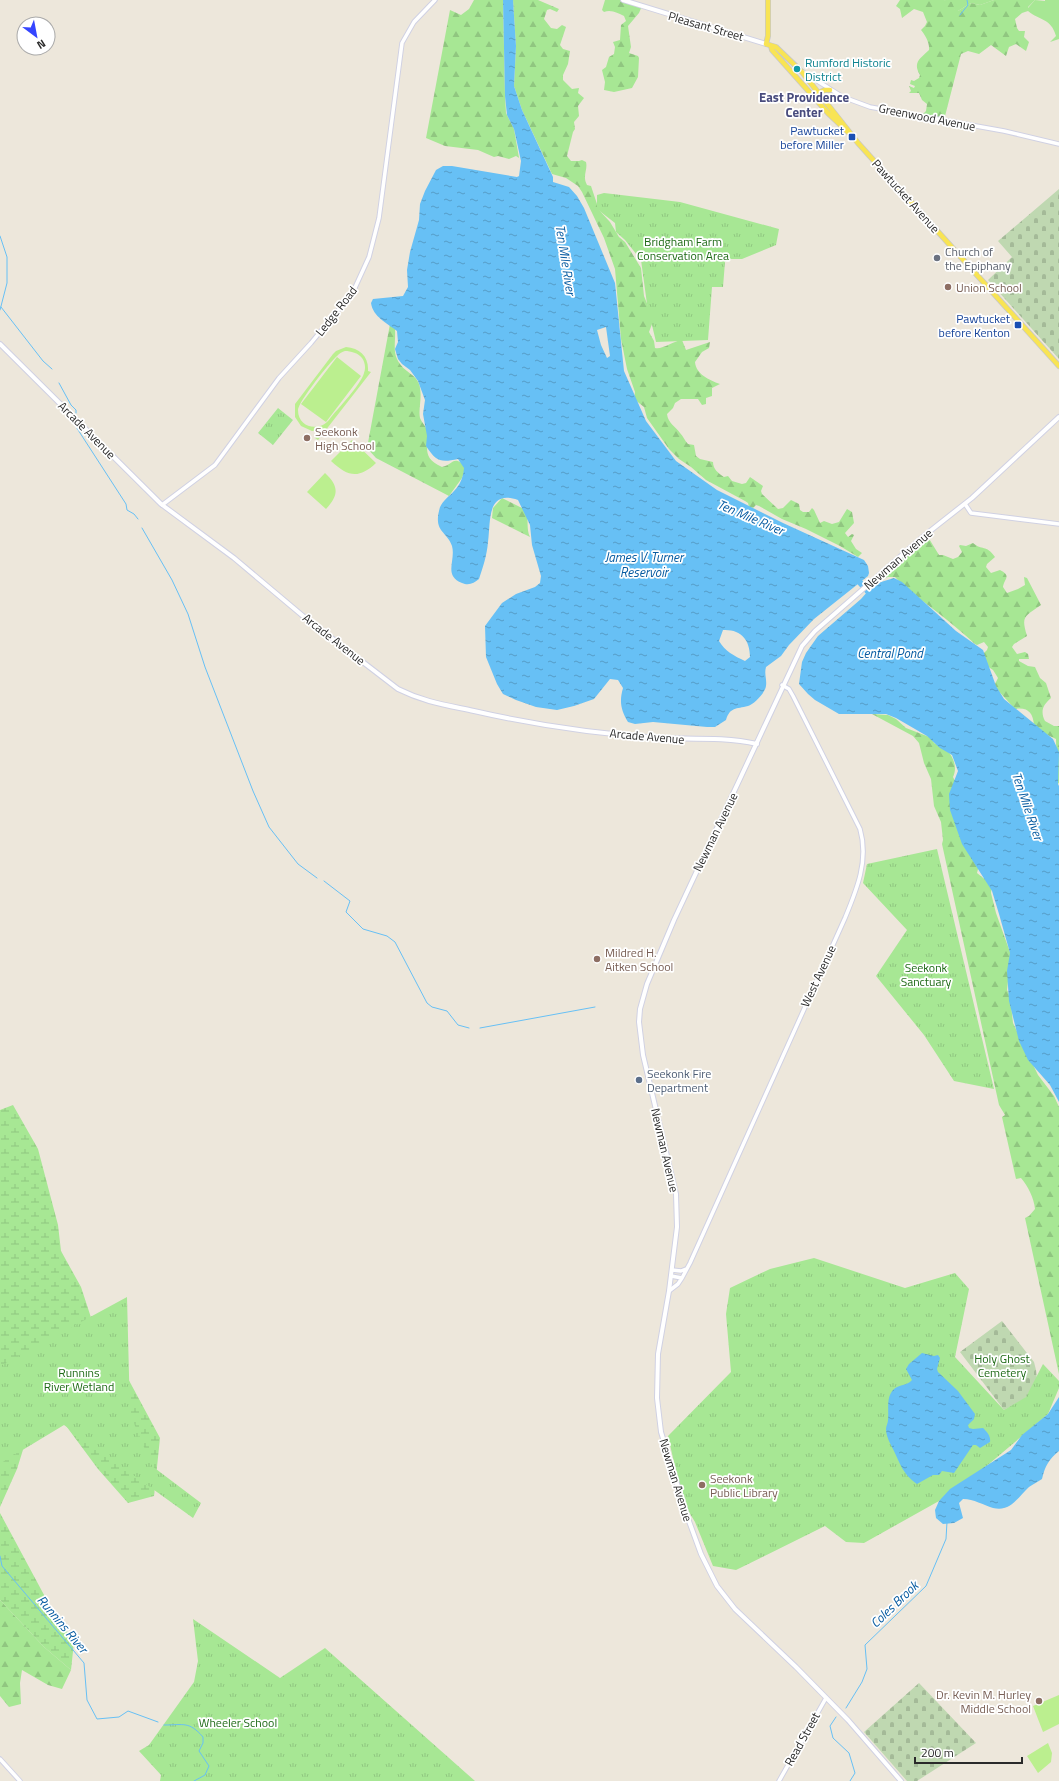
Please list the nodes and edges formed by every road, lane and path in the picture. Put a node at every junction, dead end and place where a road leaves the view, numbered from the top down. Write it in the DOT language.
graph roads {
  1 [pos="435,0"];
  2 [pos="623,0"];
  3 [pos="768,0"];
  4 [pos="768,45"];
  5 [pos="802,72"];
  6 [pos="830,90"];
  7 [pos="816,94"];
  8 [pos="1059,144"];
  9 [pos="0,344"];
  10 [pos="1059,366"];
  11 [pos="1059,417"];
  12 [pos="965,504"];
  13 [pos="162,506"];
  14 [pos="1059,524"];
  15 [pos="782,685"];
  16 [pos="757,744"];
  17 [pos="686,1269"];
  18 [pos="672,1270"];
  19 [pos="671,1276"];
  20 [pos="682,1278"];
  21 [pos="669,1291"];
  22 [pos="826,1698"];
  23 [pos="0,1759"];
  24 [pos="20,1781"];
  25 [pos="778,1781"];
  26 [pos="901,1781"];
  1 -- 13 [label="street, Ledge Road"];
  2 -- 4 [label="main road, Pleasant Street"];
  3 -- 4 [label="main road"];
  4 -- 5 [label="main road, Pawtucket Avenue"];
  4 -- 7 [label="main road, Pawtucket Avenue"];
  5 -- 6 [label="street, Greenwood Avenue"];
  5 -- 7 [label="main road, Pawtucket Avenue"];
  6 -- 7 [label="main road"];
  6 -- 8 [label="street, Greenwood Avenue"];
  7 -- 10 [label="main road, Pawtucket Avenue"];
  9 -- 13 [label="main road, Arcade Avenue"];
  11 -- 12 [label="main road, Newman Avenue"];
  12 -- 14 [label="street"];
  12 -- 15 [label="main road, Newman Avenue"];
  13 -- 16 [label="main road, Arcade Avenue"];
  15 -- 16 [label="main road, Newman Avenue"];
  15 -- 17 [label="street, West Avenue"];
  16 -- 18 [label="main road, Newman Avenue"];
  17 -- 18 [label="street"];
  17 -- 20 [label="street, West Avenue"];
  18 -- 19 [label="main road, Newman Avenue"];
  19 -- 20 [label="street"];
  19 -- 21 [label="main road, Newman Avenue"];
  20 -- 21 [label="street, West Avenue"];
  21 -- 22 [label="main road, Newman Avenue"];
  22 -- 25 [label="street, Read Street"];
  22 -- 26 [label="main road, Newman Avenue"];
  23 -- 24 [label="street"];
}
